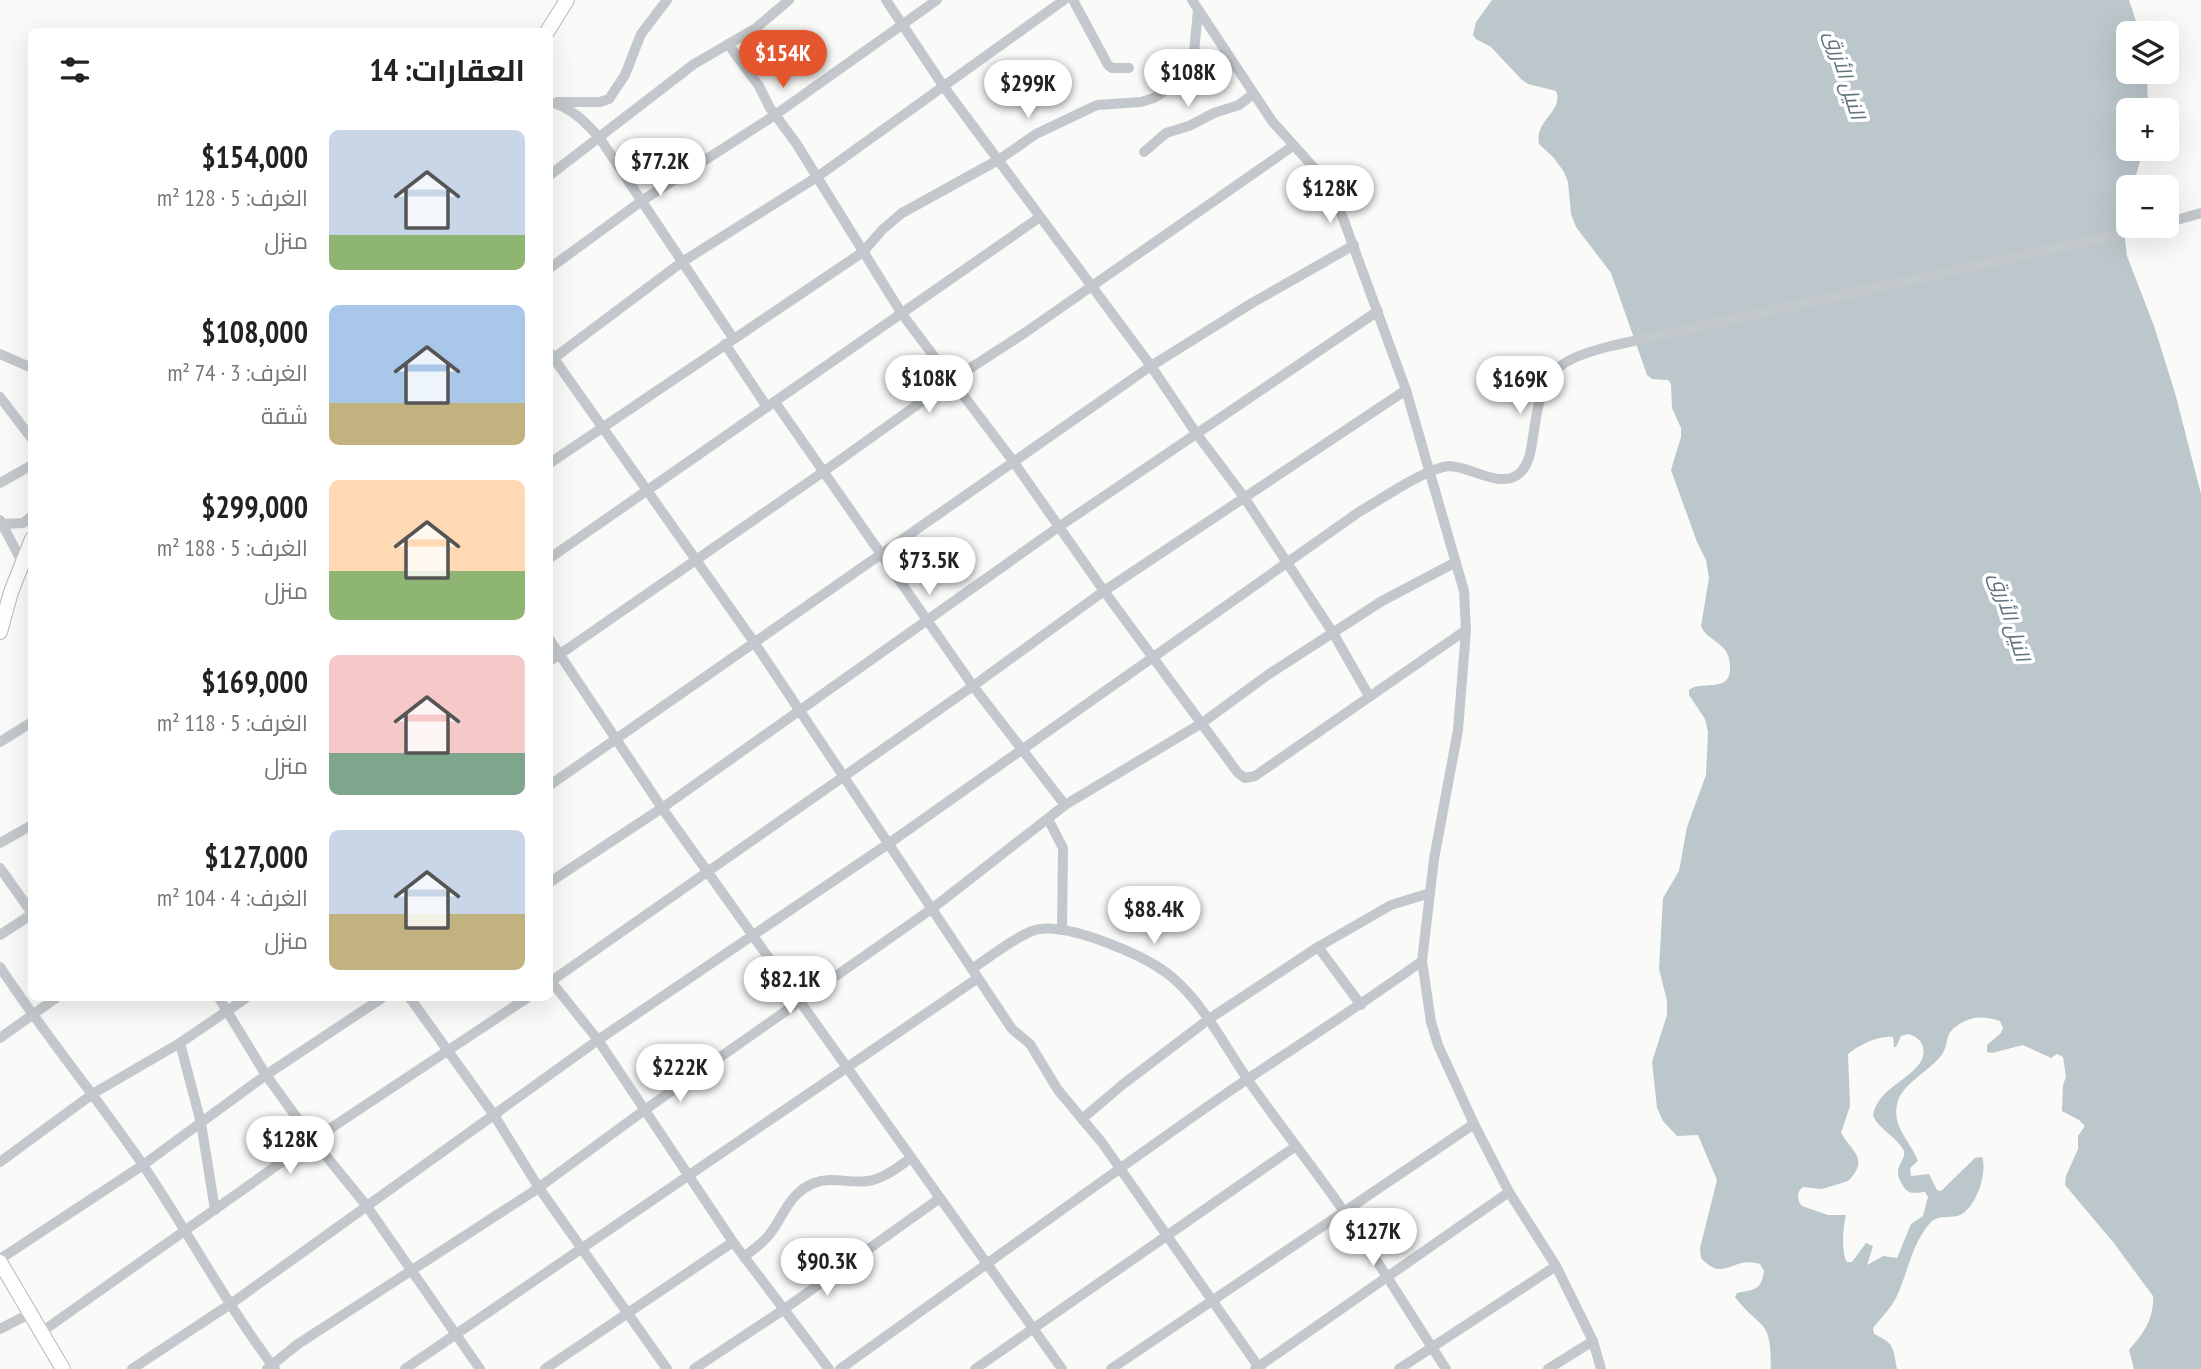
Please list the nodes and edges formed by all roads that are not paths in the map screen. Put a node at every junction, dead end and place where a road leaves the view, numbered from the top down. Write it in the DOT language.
graph roads {
  1 [pos="567,0"];
  2 [pos="667,0"];
  3 [pos="788,0"];
  4 [pos="886,0"];
  5 [pos="937,0"];
  6 [pos="1064,0"];
  7 [pos="1073,0"];
  8 [pos="1196,3"];
  9 [pos="902,25"];
  10 [pos="550,28"];
  11 [pos="728,44"];
  12 [pos="1129,68"];
  13 [pos="944,87"];
  14 [pos="1254,94"];
  15 [pos="553,103"];
  16 [pos="553,104"];
  17 [pos="775,115"];
  18 [pos="599,137"];
  19 [pos="1293,146"];
  20 [pos="1144,152"];
  21 [pos="1000,159"];
  22 [pos="553,173"];
  23 [pos="817,177"];
  24 [pos="643,200"];
  25 [pos="2201,213"];
  26 [pos="1040,217"];
  27 [pos="2179,219"];
  28 [pos="2116,236"];
  29 [pos="1354,245"];
  30 [pos="863,252"];
  31 [pos="682,262"];
  32 [pos="553,266"];
  33 [pos="1092,286"];
  34 [pos="1378,311"];
  35 [pos="902,314"];
  36 [pos="729,341"];
  37 [pos="0,354"];
  38 [pos="553,356"];
  39 [pos="553,360"];
  40 [pos="28,366"];
  41 [pos="1151,366"];
  42 [pos="952,380"];
  43 [pos="1406,390"];
  44 [pos="0,397"];
  45 [pos="771,404"];
  46 [pos="603,427"];
  47 [pos="1196,433"];
  48 [pos="28,434"];
  49 [pos="553,461"];
  50 [pos="1013,461"];
  51 [pos="28,467"];
  52 [pos="1431,471"];
  53 [pos="823,472"];
  54 [pos="0,483"];
  55 [pos="647,489"];
  56 [pos="1244,497"];
  57 [pos="28,519"];
  58 [pos="1,522"];
  59 [pos="1060,526"];
  60 [pos="28,548"];
  61 [pos="879,554"];
  62 [pos="553,556"];
  63 [pos="696,560"];
  64 [pos="22,562"];
  65 [pos="1457,562"];
  66 [pos="1289,563"];
  67 [pos="1104,591"];
  68 [pos="5,594"];
  69 [pos="927,621"];
  70 [pos="1466,630"];
  71 [pos="0,632"];
  72 [pos="1333,632"];
  73 [pos="754,642"];
  74 [pos="553,644"];
  75 [pos="560,654"];
  76 [pos="1154,659"];
  77 [pos="553,660"];
  78 [pos="973,687"];
  79 [pos="1369,696"];
  80 [pos="799,711"];
  81 [pos="1202,723"];
  82 [pos="28,724"];
  83 [pos="617,738"];
  84 [pos="0,742"];
  85 [pos="1021,749"];
  86 [pos="842,776"];
  87 [pos="553,783"];
  88 [pos="1065,805"];
  89 [pos="662,808"];
  90 [pos="1048,819"];
  91 [pos="28,827"];
  92 [pos="0,843"];
  93 [pos="888,844"];
  94 [pos="0,868"];
  95 [pos="707,870"];
  96 [pos="553,880"];
  97 [pos="1430,893"];
  98 [pos="28,907"];
  99 [pos="933,908"];
  100 [pos="28,916"];
  101 [pos="1062,930"];
  102 [pos="0,935"];
  103 [pos="753,936"];
  104 [pos="1318,947"];
  105 [pos="1422,961"];
  106 [pos="0,967"];
  107 [pos="975,973"];
  108 [pos="553,979"];
  109 [pos="553,985"];
  110 [pos="52,1001"];
  111 [pos="221,1001"];
  112 [pos="242,1001"];
  113 [pos="378,1001"];
  114 [pos="412,1001"];
  115 [pos="523,1001"];
  116 [pos="799,1001"];
  117 [pos="1361,1005"];
  118 [pos="228,1010"];
  119 [pos="31,1015"];
  120 [pos="1209,1019"];
  121 [pos="0,1038"];
  122 [pos="598,1040"];
  123 [pos="180,1043"];
  124 [pos="448,1052"];
  125 [pos="846,1069"];
  126 [pos="267,1076"];
  127 [pos="1248,1079"];
  128 [pos="94,1093"];
  129 [pos="646,1109"];
  130 [pos="494,1115"];
  131 [pos="1082,1119"];
  132 [pos="201,1123"];
  133 [pos="1474,1124"];
  134 [pos="313,1140"];
  135 [pos="1296,1146"];
  136 [pos="911,1158"];
  137 [pos="0,1162"];
  138 [pos="143,1165"];
  139 [pos="1120,1168"];
  140 [pos="688,1175"];
  141 [pos="539,1188"];
  142 [pos="1509,1192"];
  143 [pos="940,1198"];
  144 [pos="366,1205"];
  145 [pos="215,1210"];
  146 [pos="1343,1211"];
  147 [pos="186,1231"];
  148 [pos="1168,1236"];
  149 [pos="733,1242"];
  150 [pos="582,1248"];
  151 [pos="744,1257"];
  152 [pos="0,1261"];
  153 [pos="987,1264"];
  154 [pos="1556,1266"];
  155 [pos="410,1270"];
  156 [pos="1388,1277"];
  157 [pos="1212,1299"];
  158 [pos="232,1303"];
  159 [pos="783,1310"];
  160 [pos="627,1313"];
  161 [pos="29,1314"];
  162 [pos="1033,1328"];
  163 [pos="0,1329"];
  164 [pos="40,1333"];
  165 [pos="456,1333"];
  166 [pos="1593,1341"];
  167 [pos="1431,1347"];
  168 [pos="271,1368"];
  169 [pos="1258,1368"];
  170 [pos="63,1369"];
  171 [pos="132,1369"];
  172 [pos="405,1369"];
  173 [pos="480,1369"];
  174 [pos="545,1369"];
  175 [pos="667,1369"];
  176 [pos="694,1369"];
  177 [pos="829,1369"];
  178 [pos="840,1369"];
  179 [pos="975,1369"];
  180 [pos="1062,1369"];
  181 [pos="1111,1369"];
  182 [pos="1399,1369"];
  183 [pos="1446,1369"];
  184 [pos="1548,1369"];
  185 [pos="1601,1369"];
  1 -- 10 [label="main road"];
  2 -- 15 [label="street"];
  3 -- 11 [label="street"];
  4 -- 9 [label="street"];
  5 -- 9 [label="street"];
  6 -- 13 [label="street"];
  7 -- 12 [label="street"];
  8 -- 14 [label="street"];
  8 -- 21 [label="street"];
  9 -- 13 [label="street"];
  9 -- 17 [label="street"];
  11 -- 17 [label="street"];
  11 -- 18 [label="street"];
  13 -- 21 [label="street"];
  13 -- 23 [label="street"];
  14 -- 19 [label="street"];
  14 -- 20 [label="street"];
  16 -- 18 [label="street"];
  17 -- 23 [label="street"];
  17 -- 24 [label="street"];
  18 -- 22 [label="street"];
  18 -- 24 [label="street"];
  19 -- 29 [label="street"];
  19 -- 33 [label="street"];
  21 -- 26 [label="street"];
  21 -- 30 [label="street"];
  23 -- 30 [label="street"];
  23 -- 31 [label="street"];
  24 -- 31 [label="street"];
  24 -- 32 [label="street"];
  25 -- 27 [label="street"];
  26 -- 33 [label="street"];
  26 -- 35 [label="street"];
  28 -- 52 [label="street"];
  29 -- 34 [label="street"];
  29 -- 41 [label="street"];
  30 -- 35 [label="street"];
  30 -- 36 [label="street"];
  31 -- 36 [label="street"];
  31 -- 38 [label="street"];
  33 -- 41 [label="street"];
  33 -- 42 [label="street"];
  34 -- 43 [label="street"];
  34 -- 47 [label="street"];
  35 -- 42 [label="street"];
  35 -- 45 [label="street"];
  36 -- 45 [label="street"];
  36 -- 46 [label="street"];
  37 -- 40 [label="street"];
  39 -- 46 [label="street"];
  41 -- 47 [label="street"];
  41 -- 50 [label="street"];
  42 -- 50 [label="street"];
  42 -- 53 [label="street"];
  43 -- 52 [label="street"];
  43 -- 56 [label="street"];
  44 -- 48 [label="street"];
  45 -- 53 [label="street"];
  45 -- 55 [label="street"];
  46 -- 49 [label="street"];
  46 -- 55 [label="street"];
  47 -- 56 [label="street"];
  47 -- 59 [label="street"];
  50 -- 59 [label="street"];
  50 -- 61 [label="street"];
  51 -- 54 [label="street"];
  52 -- 65 [label="street"];
  52 -- 66 [label="street"];
  53 -- 61 [label="street"];
  53 -- 63 [label="street"];
  55 -- 62 [label="street"];
  55 -- 63 [label="street"];
  56 -- 66 [label="street"];
  56 -- 67 [label="street"];
  57 -- 58 [label="street"];
  58 -- 64 [label="street"];
  59 -- 67 [label="street"];
  59 -- 69 [label="street"];
  60 -- 64 [label="main road"];
  61 -- 69 [label="street"];
  61 -- 73 [label="street"];
  63 -- 73 [label="street"];
  63 -- 75 [label="street"];
  64 -- 68 [label="main road"];
  65 -- 70 [label="street"];
  65 -- 72 [label="street"];
  66 -- 72 [label="street"];
  66 -- 76 [label="street"];
  67 -- 76 [label="street"];
  67 -- 78 [label="street"];
  68 -- 71 [label="main road"];
  69 -- 78 [label="street"];
  69 -- 80 [label="street"];
  70 -- 79 [label="street"];
  70 -- 97 [label="street"];
  72 -- 79 [label="street"];
  72 -- 81 [label="street"];
  73 -- 80 [label="street"];
  73 -- 83 [label="street"];
  74 -- 75 [label="street"];
  75 -- 77 [label="street"];
  75 -- 83 [label="street"];
  76 -- 81 [label="street"];
  76 -- 85 [label="street"];
  78 -- 85 [label="street"];
  78 -- 86 [label="street"];
  79 -- 81 [label="street"];
  80 -- 86 [label="street"];
  80 -- 89 [label="street"];
  81 -- 88 [label="street"];
  82 -- 84 [label="street"];
  83 -- 87 [label="street"];
  83 -- 89 [label="street"];
  85 -- 88 [label="street"];
  85 -- 93 [label="street"];
  86 -- 93 [label="street"];
  86 -- 95 [label="street"];
  88 -- 90 [label="street"];
  89 -- 95 [label="street"];
  89 -- 96 [label="street"];
  90 -- 99 [label="street"];
  90 -- 101 [label="street"];
  91 -- 92 [label="street"];
  93 -- 99 [label="street"];
  93 -- 103 [label="street"];
  94 -- 98 [label="street"];
  95 -- 103 [label="street"];
  95 -- 108 [label="street"];
  97 -- 104 [label="street"];
  97 -- 105 [label="street"];
  99 -- 107 [label="street"];
  99 -- 116 [label="street"];
  100 -- 102 [label="street"];
  101 -- 107 [label="street"];
  101 -- 120 [label="street"];
  103 -- 116 [label="street"];
  103 -- 122 [label="street"];
  104 -- 117 [label="street"];
  104 -- 120 [label="street"];
  105 -- 117 [label="street"];
  105 -- 133 [label="street"];
  106 -- 119 [label="street"];
  107 -- 125 [label="street"];
  107 -- 131 [label="street"];
  109 -- 122 [label="street"];
  110 -- 119 [label="street"];
  111 -- 118 [label="street"];
  112 -- 118 [label="street"];
  113 -- 126 [label="street"];
  114 -- 124 [label="street"];
  115 -- 124 [label="street"];
  116 -- 125 [label="street"];
  116 -- 129 [label="street"];
  117 -- 127 [label="street"];
  118 -- 123 [label="street"];
  118 -- 126 [label="street"];
  119 -- 121 [label="street"];
  119 -- 128 [label="street"];
  120 -- 127 [label="street"];
  120 -- 131 [label="street"];
  122 -- 129 [label="street"];
  122 -- 130 [label="street"];
  123 -- 128 [label="street"];
  123 -- 132 [label="street"];
  124 -- 130 [label="street"];
  124 -- 134 [label="street"];
  125 -- 136 [label="street"];
  125 -- 140 [label="street"];
  126 -- 132 [label="street"];
  126 -- 134 [label="street"];
  127 -- 135 [label="street"];
  127 -- 139 [label="street"];
  128 -- 137 [label="street"];
  128 -- 138 [label="street"];
  129 -- 140 [label="street"];
  129 -- 141 [label="street"];
  130 -- 141 [label="street"];
  130 -- 144 [label="street"];
  131 -- 139 [label="street"];
  132 -- 138 [label="street"];
  132 -- 145 [label="street"];
  133 -- 142 [label="street"];
  133 -- 146 [label="street"];
  134 -- 144 [label="street"];
  134 -- 145 [label="street"];
  135 -- 146 [label="street"];
  135 -- 148 [label="street"];
  136 -- 143 [label="street"];
  136 -- 151 [label="street"];
  138 -- 147 [label="street"];
  138 -- 152 [label="street"];
  139 -- 148 [label="street"];
  139 -- 153 [label="street"];
  140 -- 149 [label="street"];
  140 -- 150 [label="street"];
  141 -- 150 [label="street"];
  141 -- 155 [label="street"];
  142 -- 154 [label="street"];
  142 -- 156 [label="street"];
  143 -- 153 [label="street"];
  143 -- 159 [label="street"];
  144 -- 155 [label="street"];
  144 -- 158 [label="street"];
  145 -- 147 [label="street"];
  146 -- 156 [label="street"];
  146 -- 157 [label="street"];
  147 -- 158 [label="street"];
  147 -- 164 [label="street"];
  148 -- 157 [label="street"];
  148 -- 162 [label="street"];
  149 -- 151 [label="street"];
  149 -- 160 [label="street"];
  150 -- 160 [label="street"];
  150 -- 165 [label="street"];
  151 -- 159 [label="street"];
  152 -- 161 [label="main road"];
  153 -- 162 [label="street"];
  153 -- 178 [label="street"];
  154 -- 166 [label="street"];
  154 -- 167 [label="street"];
  155 -- 165 [label="street"];
  155 -- 168 [label="street"];
  156 -- 167 [label="street"];
  156 -- 169 [label="street"];
  157 -- 169 [label="street"];
  157 -- 181 [label="street"];
  158 -- 168 [label="street"];
  158 -- 171 [label="street"];
  159 -- 176 [label="street"];
  159 -- 177 [label="street"];
  160 -- 174 [label="street"];
  160 -- 175 [label="street"];
  161 -- 163 [label="street"];
  161 -- 164 [label="main road"];
  162 -- 179 [label="street"];
  162 -- 180 [label="street"];
  164 -- 170 [label="main road"];
  165 -- 172 [label="street"];
  165 -- 173 [label="street"];
  166 -- 184 [label="street"];
  166 -- 185 [label="street"];
  167 -- 182 [label="street"];
  167 -- 183 [label="street"];
}
